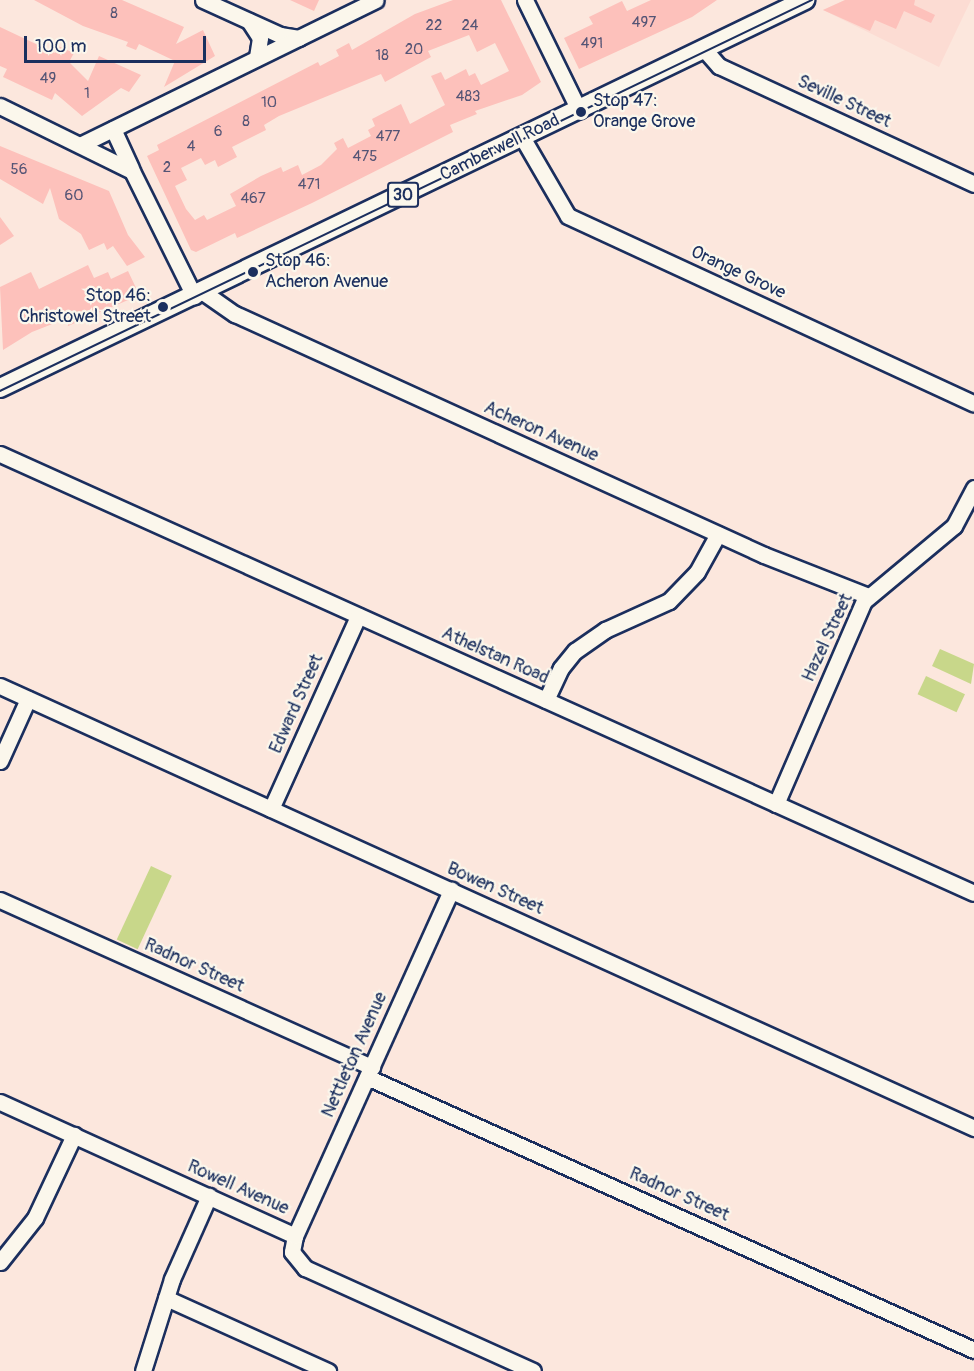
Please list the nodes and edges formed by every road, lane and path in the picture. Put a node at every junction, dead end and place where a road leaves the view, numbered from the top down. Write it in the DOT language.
graph roads {
  1 [pos="203,0"];
  2 [pos="376,0"];
  3 [pos="525,0"];
  4 [pos="801,1"];
  5 [pos="249,21"];
  6 [pos="299,38"];
  7 [pos="704,49"];
  8 [pos="257,58"];
  9 [pos="0,106"];
  10 [pos="579,110"];
  11 [pos="113,129"];
  12 [pos="522,137"];
  13 [pos="82,144"];
  14 [pos="132,171"];
  15 [pos="974,184"];
  16 [pos="198,294"];
  17 [pos="0,388"];
  18 [pos="974,404"];
  19 [pos="0,454"];
  20 [pos="974,488"];
  21 [pos="718,534"];
  22 [pos="868,596"];
  23 [pos="358,615"];
  24 [pos="0,686"];
  25 [pos="28,699"];
  26 [pos="546,700"];
  27 [pos="0,760"];
  28 [pos="776,804"];
  29 [pos="272,809"];
  30 [pos="451,890"];
  31 [pos="974,893"];
  32 [pos="0,900"];
  33 [pos="369,1072"];
  34 [pos="0,1102"];
  35 [pos="974,1128"];
  36 [pos="74,1135"];
  37 [pos="209,1196"];
  38 [pos="296,1236"];
  39 [pos="0,1262"];
  40 [pos="166,1298"];
  41 [pos="974,1350"];
  42 [pos="143,1371"];
  43 [pos="328,1371"];
  44 [pos="533,1371"];
  1 -- 5 [label="street"];
  2 -- 6 [label="street"];
  3 -- 10 [label="street"];
  4 -- 7 [label="main road, Camberwell Road / 30"];
  5 -- 6 [label="street"];
  5 -- 8 [label="street"];
  6 -- 8 [label="street"];
  7 -- 10 [label="main road, Camberwell Road / 30"];
  7 -- 15 [label="street, Seville Street"];
  8 -- 11 [label="street"];
  9 -- 13 [label="street"];
  10 -- 12 [label="main road, Camberwell Road / 30"];
  11 -- 13 [label="street"];
  11 -- 14 [label="street"];
  12 -- 16 [label="main road, Camberwell Road / 30"];
  12 -- 18 [label="street, Orange Grove"];
  13 -- 14 [label="street"];
  14 -- 16 [label="street"];
  16 -- 17 [label="main road, Camberwell Road / 30"];
  16 -- 21 [label="street, Acheron Avenue"];
  19 -- 23 [label="street, Athelstan Road"];
  20 -- 22 [label="street, Hazel Street"];
  21 -- 22 [label="street, Acheron Avenue"];
  21 -- 26 [label="street"];
  22 -- 28 [label="street, Hazel Street"];
  23 -- 26 [label="street, Athelstan Road"];
  23 -- 29 [label="street, Edward Street"];
  24 -- 25 [label="street, Bowen Street"];
  25 -- 27 [label="street"];
  25 -- 29 [label="street, Bowen Street"];
  26 -- 28 [label="street, Athelstan Road"];
  28 -- 31 [label="street, Athelstan Road"];
  29 -- 30 [label="street, Bowen Street"];
  30 -- 33 [label="street, Nettleton Avenue"];
  30 -- 35 [label="street, Bowen Street"];
  32 -- 33 [label="street, Radnor Street"];
  33 -- 38 [label="street, Nettleton Avenue"];
  33 -- 41 [label="street, Radnor Street"];
  34 -- 36 [label="street, Rowell Avenue"];
  36 -- 37 [label="street, Rowell Avenue"];
  36 -- 39 [label="street"];
  37 -- 38 [label="street, Rowell Avenue"];
  37 -- 40 [label="street"];
  38 -- 44 [label="street, Rowell Avenue"];
  40 -- 42 [label="street"];
  40 -- 43 [label="street"];
}
